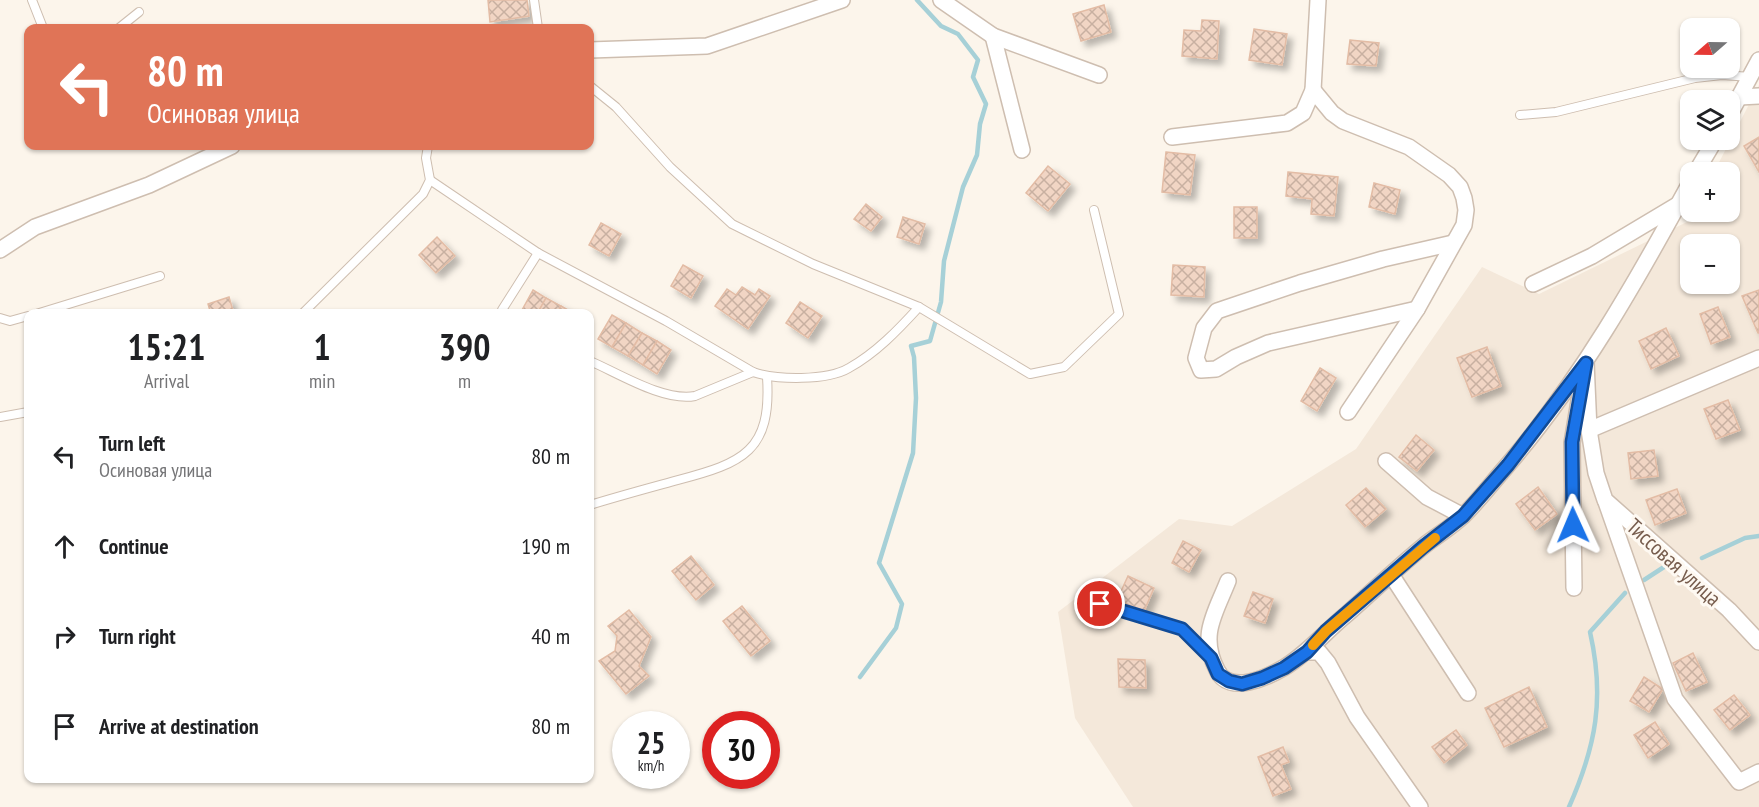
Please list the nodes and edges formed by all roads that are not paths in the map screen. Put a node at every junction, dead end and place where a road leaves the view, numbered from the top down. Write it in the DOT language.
graph roads {
  1 [pos="32,0"];
  2 [pos="534,0"];
  3 [pos="842,0"];
  4 [pos="941,0"];
  5 [pos="1318,0"];
  6 [pos="139,12"];
  7 [pos="41,24"];
  8 [pos="124,24"];
  9 [pos="537,24"];
  10 [pos="993,36"];
  11 [pos="594,50"];
  12 [pos="1759,60"];
  13 [pos="1099,75"];
  14 [pos="1751,77"];
  15 [pos="594,89"];
  16 [pos="1313,90"];
  17 [pos="1740,95"];
  18 [pos="1759,96"];
  19 [pos="1740,97"];
  20 [pos="1520,115"];
  21 [pos="1172,137"];
  22 [pos="223,150"];
  23 [pos="427,150"];
  24 [pos="1022,150"];
  25 [pos="430,180"];
  26 [pos="1679,204"];
  27 [pos="1094,210"];
  28 [pos="1453,243"];
  29 [pos="0,250"];
  30 [pos="538,253"];
  31 [pos="160,276"];
  32 [pos="1533,284"];
  33 [pos="919,308"];
  34 [pos="52,309"];
  35 [pos="307,309"];
  36 [pos="505,309"];
  37 [pos="1417,309"];
  38 [pos="24,317"];
  39 [pos="0,318"];
  40 [pos="1759,358"];
  41 [pos="594,363"];
  42 [pos="1586,363"];
  43 [pos="753,372"];
  44 [pos="767,377"];
  45 [pos="1348,412"];
  46 [pos="24,413"];
  47 [pos="0,417"];
  48 [pos="1589,430"];
  49 [pos="1386,461"];
  50 [pos="1605,500"];
  51 [pos="594,503"];
  52 [pos="1463,516"];
  53 [pos="1392,576"];
  54 [pos="1228,581"];
  55 [pos="1574,588"];
  56 [pos="1100,604"];
  57 [pos="1759,642"];
  58 [pos="1307,652"];
  59 [pos="1211,658"];
  60 [pos="1468,693"];
  61 [pos="1759,772"];
  62 [pos="1420,807"];
  1 -- 7 [label="lane"];
  2 -- 9 [label="lane"];
  3 -- 11 [label="street"];
  4 -- 10 [label="street"];
  5 -- 16 [label="street"];
  6 -- 8 [label="lane"];
  10 -- 13 [label="street"];
  10 -- 24 [label="street"];
  12 -- 14 [label="street"];
  14 -- 17 [label="street"];
  14 -- 20 [label="lane"];
  15 -- 33 [label="lane"];
  16 -- 21 [label="street"];
  16 -- 28 [label="street"];
  18 -- 19 [label="street"];
  22 -- 29 [label="street"];
  23 -- 25 [label="lane"];
  25 -- 30 [label="lane"];
  25 -- 35 [label="lane"];
  26 -- 32 [label="street"];
  26 -- 42 [label="street"];
  27 -- 33 [label="lane"];
  28 -- 37 [label="street"];
  28 -- 37 [label="street"];
  30 -- 36 [label="lane"];
  30 -- 43 [label="lane"];
  31 -- 34 [label="lane"];
  33 -- 44 [label="lane"];
  37 -- 45 [label="street"];
  38 -- 39 [label="lane"];
  40 -- 48 [label="street"];
  41 -- 43 [label="lane"];
  42 -- 48 [label="street, Тиссовая улица"];
  42 -- 52 [label="street"];
  42 -- 55 [label="street"];
  43 -- 44 [label="lane"];
  44 -- 51 [label="lane"];
  46 -- 47 [label="lane"];
  48 -- 50 [label="street, Тиссовая улица"];
  49 -- 52 [label="street"];
  50 -- 57 [label="street, Тиссовая улица"];
  50 -- 61 [label="street"];
  52 -- 53 [label="street"];
  53 -- 58 [label="street"];
  53 -- 60 [label="street"];
  54 -- 59 [label="street"];
  56 -- 59 [label="lane"];
  58 -- 59 [label="street"];
  58 -- 62 [label="street"];
}
